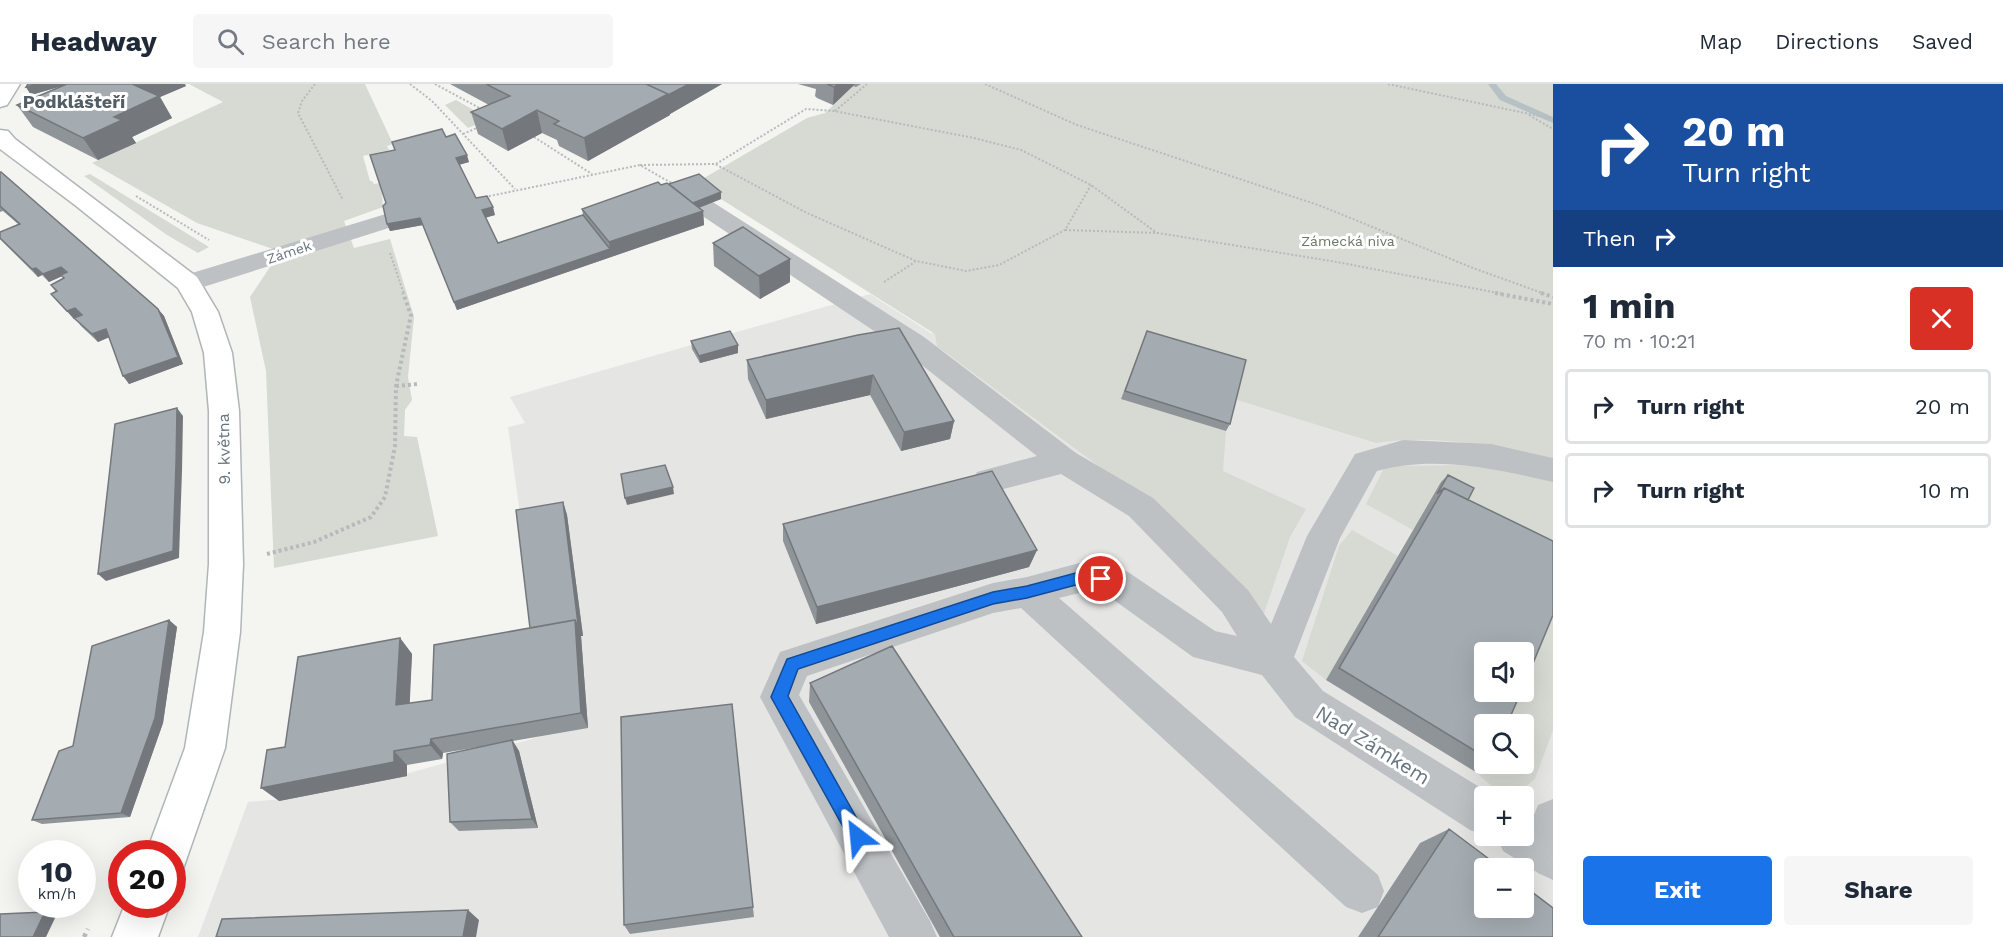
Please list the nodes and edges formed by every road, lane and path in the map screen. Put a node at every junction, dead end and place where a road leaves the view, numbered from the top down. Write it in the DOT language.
graph roads {
  1 [pos="10,84"];
  2 [pos="315,84"];
  3 [pos="410,84"];
  4 [pos="435,84"];
  5 [pos="867,84"];
  6 [pos="985,84"];
  7 [pos="1388,84"];
  8 [pos="0,101"];
  9 [pos="834,111"];
  10 [pos="1523,112"];
  11 [pos="490,113"];
  12 [pos="1553,118"];
  13 [pos="481,126"];
  14 [pos="1553,129"];
  15 [pos="464,134"];
  16 [pos="0,136"];
  17 [pos="534,136"];
  18 [pos="716,164"];
  19 [pos="640,165"];
  20 [pos="592,174"];
  21 [pos="1091,185"];
  22 [pos="516,189"];
  23 [pos="127,190"];
  24 [pos="691,197"];
  25 [pos="475,199"];
  26 [pos="389,220"];
  27 [pos="358,230"];
  28 [pos="1065,230"];
  29 [pos="1158,233"];
  30 [pos="265,260"];
  31 [pos="916,261"];
  32 [pos="188,283"];
  33 [pos="879,286"];
  34 [pos="1553,297"];
  35 [pos="1553,304"];
  36 [pos="418,384"];
  37 [pos="396,386"];
  38 [pos="1065,460"];
  39 [pos="1553,470"];
  40 [pos="988,481"];
  41 [pos="267,554"];
  42 [pos="1027,592"];
  43 [pos="1274,661"];
  44 [pos="1474,808"];
  45 [pos="173,840"];
  46 [pos="1362,891"];
  47 [pos="142,918"];
  48 [pos="135,937"];
  49 [pos="915,937"];
  1 -- 8 [label="main road"];
  2 -- 27 [label="path"];
  3 -- 15 [label="path"];
  4 -- 11 [label="path"];
  5 -- 9 [label="path"];
  6 -- 34 [label="path"];
  7 -- 10 [label="path"];
  9 -- 18 [label="path"];
  9 -- 21 [label="path"];
  10 -- 12 [label="path"];
  10 -- 14 [label="path"];
  13 -- 15 [label="path"];
  15 -- 22 [label="path"];
  16 -- 32 [label="main road, 9. května"];
  17 -- 20 [label="path"];
  18 -- 19 [label="path"];
  18 -- 31 [label="path"];
  19 -- 20 [label="path"];
  19 -- 24 [label="path"];
  20 -- 22 [label="path"];
  21 -- 28 [label="path"];
  21 -- 29 [label="path"];
  22 -- 25 [label="path"];
  23 -- 30 [label="path"];
  24 -- 38 [label="street, Nad Zámkem"];
  26 -- 27 [label="street, Zámek"];
  27 -- 30 [label="street, Zámek"];
  27 -- 37 [label="path"];
  28 -- 29 [label="path"];
  28 -- 31 [label="path"];
  29 -- 35 [label="path"];
  30 -- 32 [label="street, Zámek"];
  31 -- 33 [label="path"];
  32 -- 45 [label="main road, 9. května"];
  36 -- 37 [label="path"];
  37 -- 41 [label="path"];
  38 -- 40 [label="street"];
  38 -- 43 [label="street, Nad Zámkem"];
  39 -- 43 [label="street"];
  42 -- 43 [label="street"];
  42 -- 46 [label="street"];
  42 -- 49 [label="street"];
  43 -- 44 [label="street, Nad Zámkem"];
  47 -- 48 [label="main road"];
}
